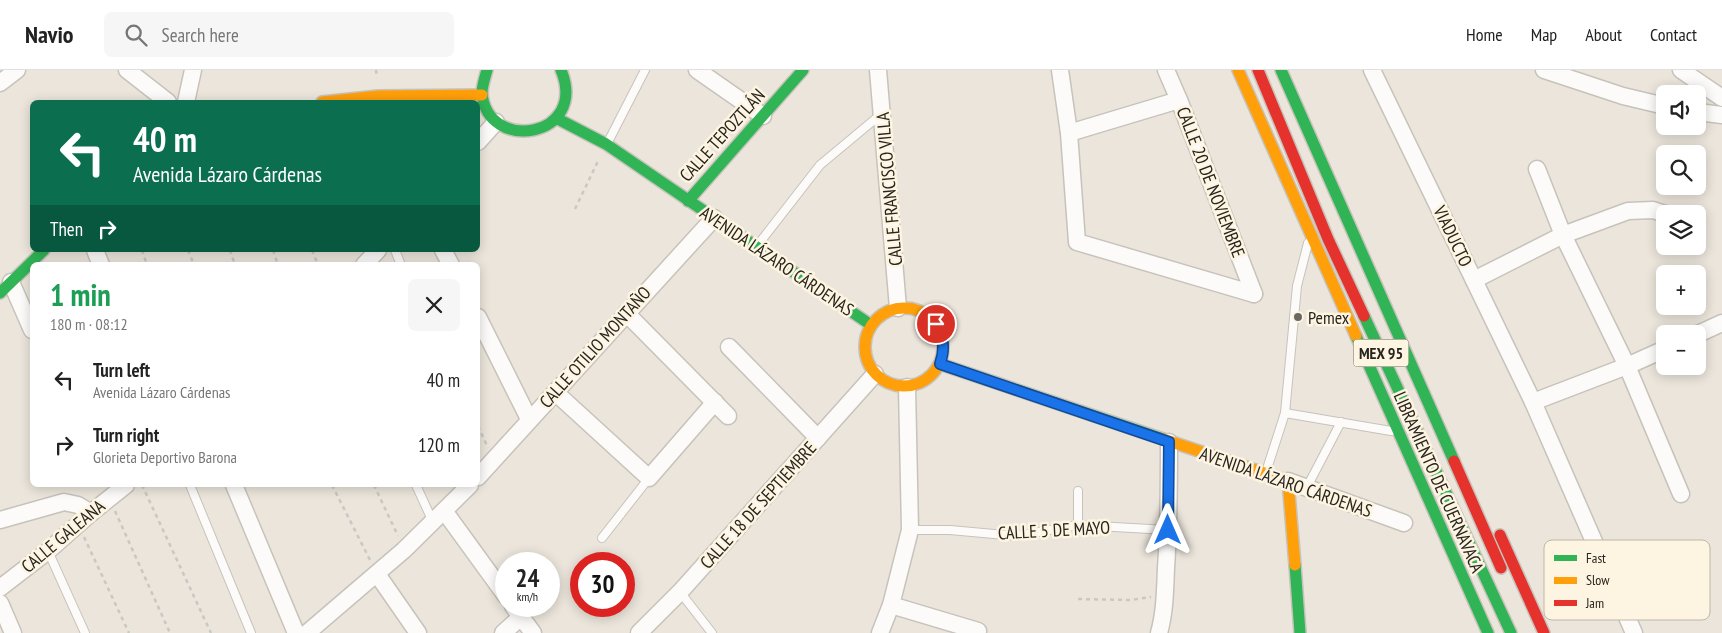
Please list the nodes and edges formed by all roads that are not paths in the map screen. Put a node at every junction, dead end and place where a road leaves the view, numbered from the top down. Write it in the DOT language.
graph roads {
  1 [pos="17,70"];
  2 [pos="127,70"];
  3 [pos="193,70"];
  4 [pos="487,70"];
  5 [pos="561,70"];
  6 [pos="644,70"];
  7 [pos="697,70"];
  8 [pos="803,70"];
  9 [pos="878,70"];
  10 [pos="1060,70"];
  11 [pos="1166,70"];
  12 [pos="1238,70"];
  13 [pos="1258,70"];
  14 [pos="1280,70"];
  15 [pos="1372,70"];
  16 [pos="1544,70"];
  17 [pos="1681,70"];
  18 [pos="0,84"];
  19 [pos="482,95"];
  20 [pos="165,100"];
  21 [pos="186,100"];
  22 [pos="341,100"];
  23 [pos="1179,100"];
  24 [pos="1656,104"];
  25 [pos="1721,107"];
  26 [pos="1706,110"];
  27 [pos="883,114"];
  28 [pos="763,116"];
  29 [pos="556,118"];
  30 [pos="496,122"];
  31 [pos="1069,134"];
  32 [pos="480,140"];
  33 [pos="606,144"];
  34 [pos="1537,169"];
  35 [pos="688,201"];
  36 [pos="1656,211"];
  37 [pos="714,218"];
  38 [pos="1311,232"];
  39 [pos="1563,235"];
  40 [pos="756,248"];
  41 [pos="42,252"];
  42 [pos="376,252"];
  43 [pos="31,262"];
  44 [pos="367,262"];
  45 [pos="30,263"];
  46 [pos="1474,280"];
  47 [pos="5,287"];
  48 [pos="898,308"];
  49 [pos="626,314"];
  50 [pos="480,322"];
  51 [pos="1722,323"];
  52 [pos="871,325"];
  53 [pos="30,327"];
  54 [pos="1706,330"];
  55 [pos="729,347"];
  56 [pos="1656,353"];
  57 [pos="940,364"];
  58 [pos="1627,366"];
  59 [pos="875,374"];
  60 [pos="907,387"];
  61 [pos="556,393"];
  62 [pos="715,402"];
  63 [pos="1533,402"];
  64 [pos="1285,413"];
  65 [pos="728,416"];
  66 [pos="529,419"];
  67 [pos="1341,422"];
  68 [pos="1397,432"];
  69 [pos="818,438"];
  70 [pos="1169,442"];
  71 [pos="1266,474"];
  72 [pos="480,475"];
  73 [pos="649,478"];
  74 [pos="1288,481"];
  75 [pos="120,487"];
  76 [pos="191,487"];
  77 [pos="235,487"];
  78 [pos="417,487"];
  79 [pos="468,487"];
  80 [pos="1307,487"];
  81 [pos="1078,491"];
  82 [pos="106,492"];
  83 [pos="1681,494"];
  84 [pos="91,513"];
  85 [pos="439,517"];
  86 [pos="0,520"];
  87 [pos="1404,523"];
  88 [pos="1495,524"];
  89 [pos="1078,526"];
  90 [pos="910,530"];
  91 [pos="1168,530"];
  92 [pos="602,538"];
  93 [pos="1593,540"];
  94 [pos="48,551"];
  95 [pos="377,574"];
  96 [pos="1506,579"];
  97 [pos="495,583"];
  98 [pos="0,588"];
  99 [pos="680,592"];
  100 [pos="0,604"];
  101 [pos="891,605"];
  102 [pos="514,617"];
  103 [pos="521,617"];
  104 [pos="1628,620"];
  105 [pos="978,631"];
  106 [pos="13,633"];
  107 [pos="85,633"];
  108 [pos="251,633"];
  109 [pos="296,633"];
  110 [pos="307,633"];
  111 [pos="418,633"];
  112 [pos="503,633"];
  113 [pos="532,633"];
  114 [pos="639,633"];
  115 [pos="712,633"];
  116 [pos="880,633"];
  117 [pos="1159,633"];
  118 [pos="1300,633"];
  119 [pos="1488,633"];
  120 [pos="1511,633"];
  121 [pos="1544,633"];
  122 [pos="1634,633"];
  1 -- 18 [label="street"];
  2 -- 20 [label="street"];
  3 -- 21 [label="street"];
  4 -- 19 [label="main road"];
  5 -- 29 [label="main road"];
  6 -- 33 [label="lane"];
  7 -- 28 [label="street"];
  8 -- 28 [label="main road, CALLE TEPOZTLÁN"];
  9 -- 27 [label="street, CALLE FRANCISCO VILLA"];
  10 -- 31 [label="street"];
  11 -- 23 [label="street, CALLE 20 DE NOVIEMBRE"];
  12 -- 38 [label="main road, LIBRAMIENTO DE CUERNAVACA / MEX 95"];
  13 -- 120 [label="main road, MEX 95"];
  14 -- 96 [label="main road, MEX 95"];
  15 -- 46 [label="street, VIADUCTO"];
  16 -- 24 [label="street"];
  17 -- 25 [label="street"];
  19 -- 22 [label="main road"];
  19 -- 30 [label="main road"];
  23 -- 31 [label="street"];
  23 -- 31 [label="street, CALLE 20 DE NOVIEMBRE"];
  25 -- 26 [label="street"];
  27 -- 40 [label="lane"];
  27 -- 48 [label="street, CALLE FRANCISCO VILLA"];
  28 -- 35 [label="main road, CALLE TEPOZTLÁN"];
  29 -- 30 [label="main road"];
  29 -- 33 [label="main road, AVENIDA LÁZARO CÁRDENAS"];
  30 -- 32 [label="street"];
  33 -- 35 [label="main road, AVENIDA LÁZARO CÁRDENAS"];
  34 -- 39 [label="street"];
  35 -- 37 [label="main road, AVENIDA LÁZARO CÁRDENAS"];
  36 -- 39 [label="street"];
  37 -- 40 [label="main road, AVENIDA LÁZARO CÁRDENAS"];
  37 -- 49 [label="street, CALLE OTILIO MONTAÑO"];
  38 -- 64 [label="lane"];
  38 -- 68 [label="main road, LIBRAMIENTO DE CUERNAVACA / MEX 95"];
  39 -- 46 [label="street"];
  39 -- 58 [label="street"];
  40 -- 52 [label="main road, AVENIDA LÁZARO CÁRDENAS"];
  41 -- 43 [label="main road"];
  42 -- 44 [label="street"];
  45 -- 47 [label="main road"];
  46 -- 63 [label="street, VIADUCTO"];
  47 -- 53 [label="street"];
  48 -- 52 [label="main road"];
  48 -- 57 [label="main road"];
  49 -- 61 [label="street, CALLE OTILIO MONTAÑO"];
  49 -- 62 [label="street"];
  50 -- 66 [label="street"];
  51 -- 54 [label="street"];
  52 -- 59 [label="main road"];
  55 -- 69 [label="street"];
  56 -- 58 [label="street"];
  57 -- 60 [label="main road"];
  57 -- 70 [label="main road, AVENIDA LÁZARO CÁRDENAS"];
  58 -- 63 [label="street"];
  58 -- 83 [label="street"];
  59 -- 60 [label="main road"];
  59 -- 69 [label="street, CALLE 18 DE SEPTIEMBRE"];
  60 -- 90 [label="street"];
  61 -- 66 [label="street, CALLE OTILIO MONTAÑO"];
  61 -- 73 [label="street"];
  62 -- 65 [label="street"];
  62 -- 73 [label="street"];
  63 -- 93 [label="street, VIADUCTO"];
  64 -- 67 [label="lane"];
  64 -- 71 [label="lane"];
  66 -- 72 [label="street, CALLE OTILIO MONTAÑO"];
  67 -- 68 [label="lane"];
  67 -- 80 [label="lane"];
  68 -- 119 [label="main road, LIBRAMIENTO DE CUERNAVACA / MEX 95"];
  69 -- 99 [label="street, CALLE 18 DE SEPTIEMBRE"];
  70 -- 71 [label="main road, AVENIDA LÁZARO CÁRDENAS"];
  70 -- 91 [label="street"];
  71 -- 74 [label="main road, AVENIDA LÁZARO CÁRDENAS"];
  73 -- 92 [label="lane"];
  74 -- 80 [label="street, AVENIDA LÁZARO CÁRDENAS"];
  74 -- 118 [label="main road"];
  75 -- 82 [label="street, CALLE GALEANA"];
  76 -- 108 [label="lane"];
  77 -- 109 [label="street"];
  78 -- 85 [label="lane"];
  79 -- 85 [label="street"];
  80 -- 87 [label="street, AVENIDA LÁZARO CÁRDENAS"];
  81 -- 89 [label="lane"];
  82 -- 84 [label="street, CALLE GALEANA"];
  84 -- 86 [label="street"];
  84 -- 94 [label="street, CALLE GALEANA"];
  85 -- 95 [label="street"];
  85 -- 97 [label="street"];
  88 -- 121 [label="main road, LIBRAMIENTO DE CUERNAVACA"];
  89 -- 90 [label="lane, CALLE 5 DE MAYO"];
  89 -- 91 [label="lane, CALLE 5 DE MAYO"];
  90 -- 101 [label="street"];
  91 -- 117 [label="street"];
  94 -- 98 [label="street, CALLE GALEANA"];
  94 -- 107 [label="lane"];
  95 -- 110 [label="street"];
  95 -- 111 [label="street"];
  99 -- 114 [label="street, CALLE 18 DE SEPTIEMBRE"];
  99 -- 115 [label="lane"];
  100 -- 106 [label="street"];
  101 -- 105 [label="street"];
  101 -- 116 [label="street"];
  102 -- 112 [label="street"];
  103 -- 113 [label="street"];
  104 -- 122 [label="street, VIADUCTO"];
}
